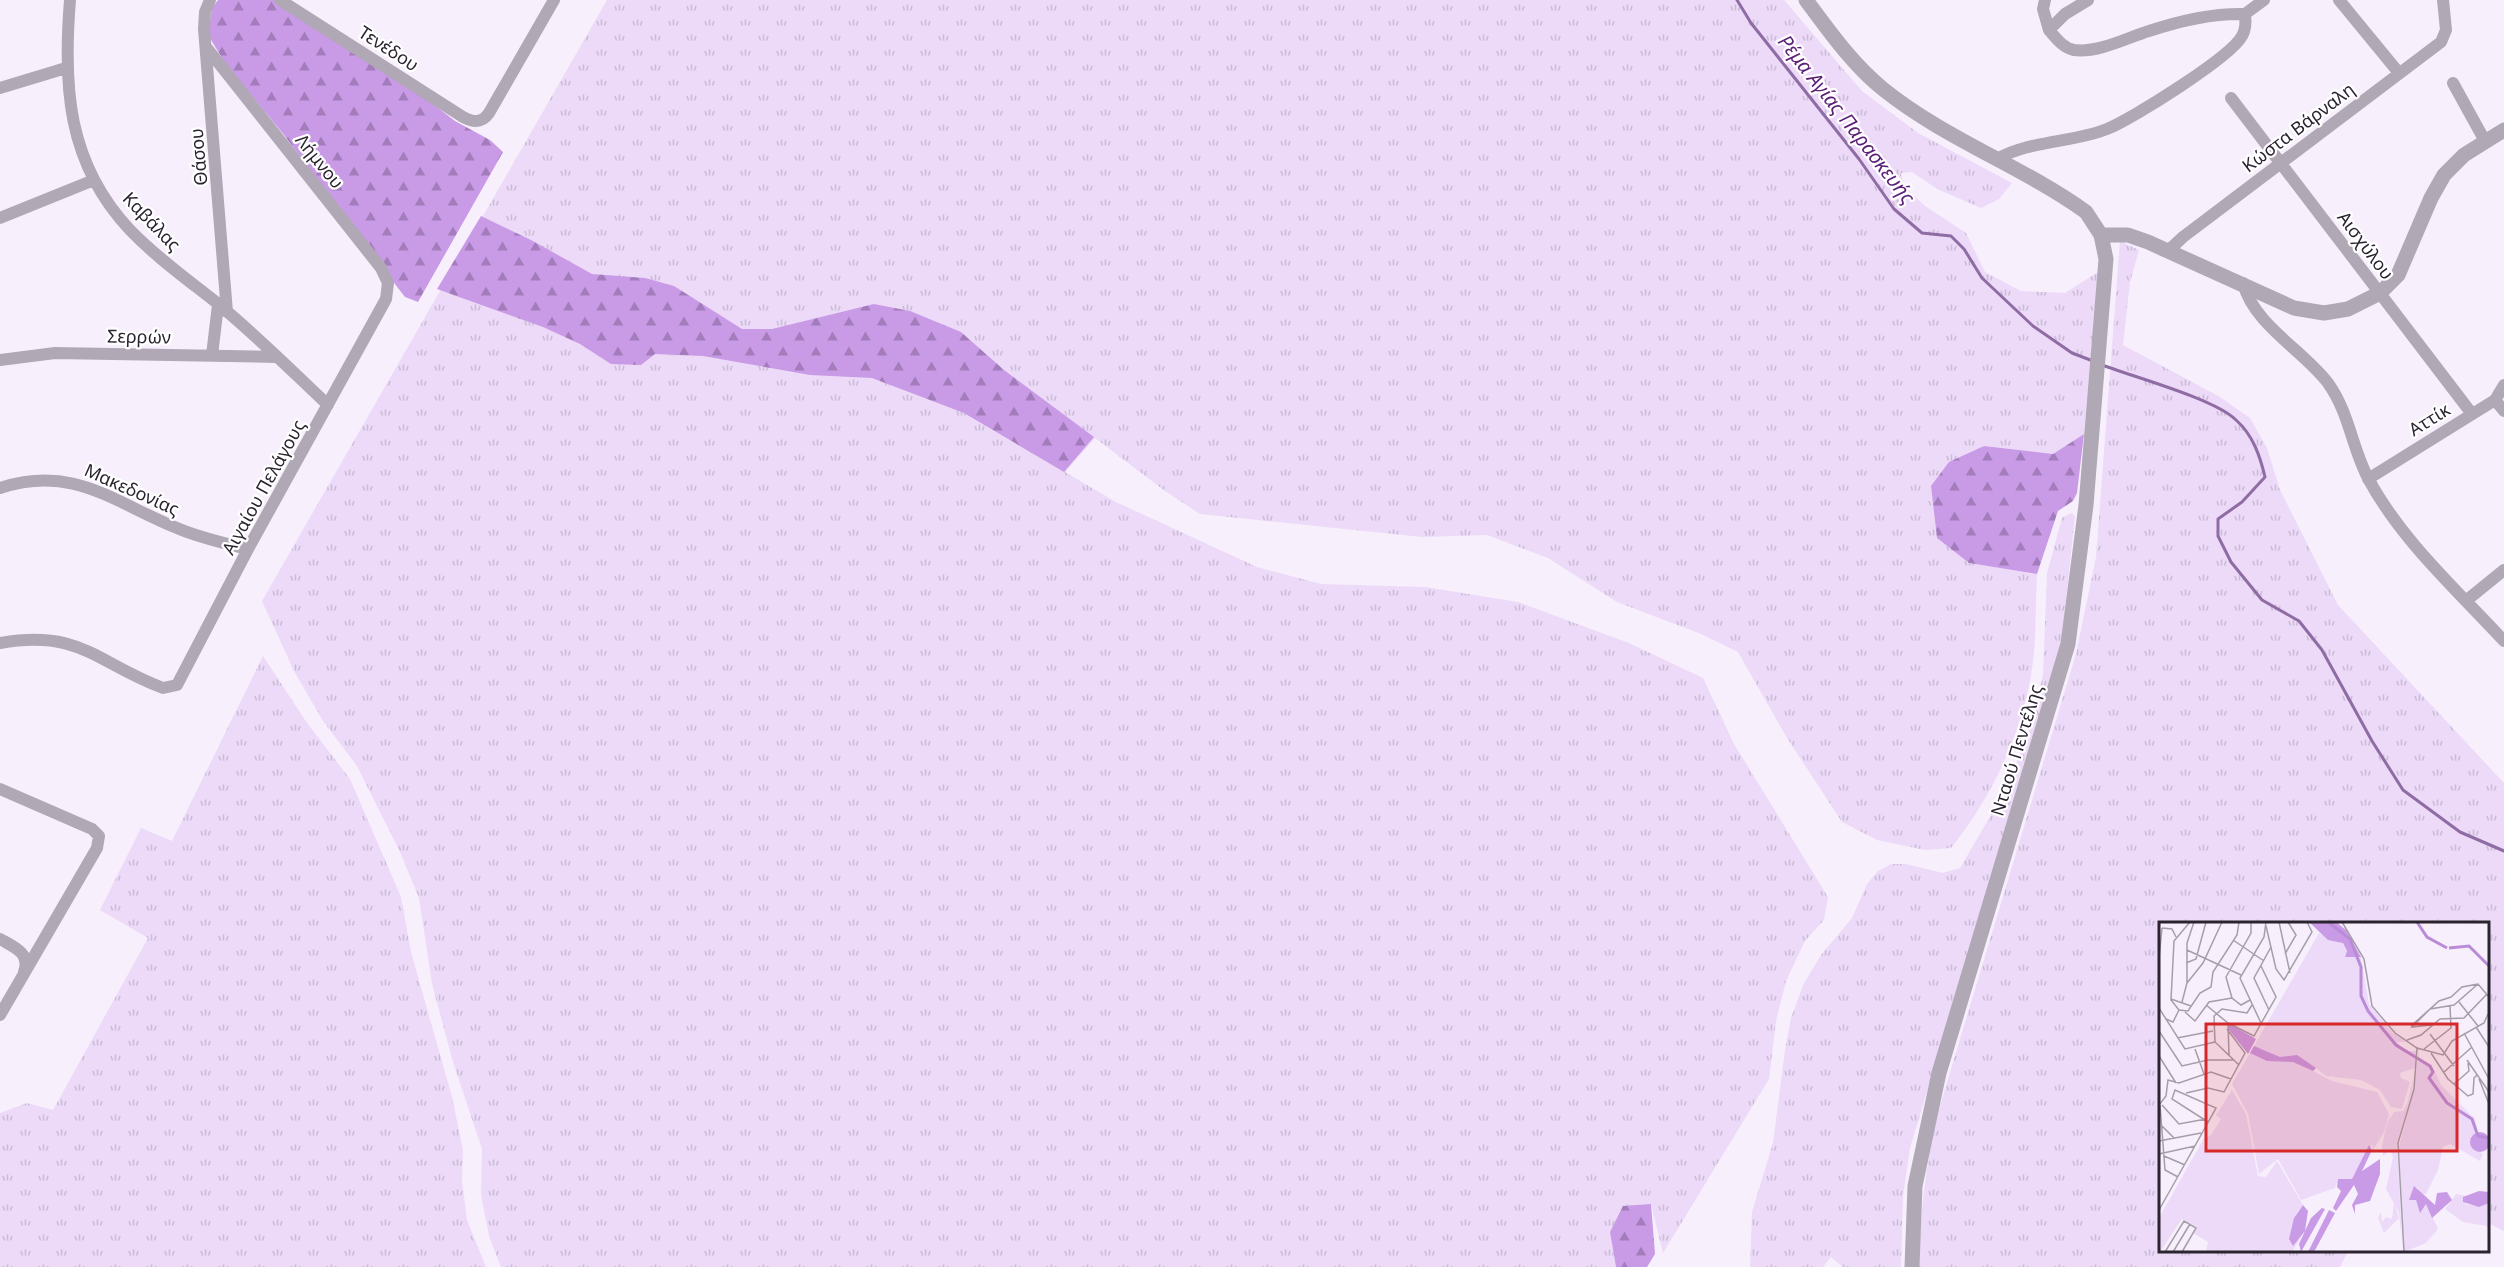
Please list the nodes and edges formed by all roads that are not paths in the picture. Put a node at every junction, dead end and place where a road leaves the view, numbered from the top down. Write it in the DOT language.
graph roads {
  1 [pos="70,0"];
  2 [pos="210,0"];
  3 [pos="280,0"];
  4 [pos="554,0"];
  5 [pos="1806,0"];
  6 [pos="2045,0"];
  7 [pos="2088,0"];
  8 [pos="2264,0"];
  9 [pos="2339,0"];
  10 [pos="2443,0"];
  11 [pos="2245,14"];
  12 [pos="2049,30"];
  13 [pos="206,47"];
  14 [pos="66,68"];
  15 [pos="2399,73"];
  16 [pos="2453,83"];
  17 [pos="0,88"];
  18 [pos="2231,98"];
  19 [pos="2504,130"];
  20 [pos="2485,141"];
  21 [pos="1997,159"];
  22 [pos="2281,162"];
  23 [pos="94,180"];
  24 [pos="0,218"];
  25 [pos="2101,236"];
  26 [pos="2168,251"];
  27 [pos="2243,283"];
  28 [pos="2380,293"];
  29 [pos="384,304"];
  30 [pos="223,308"];
  31 [pos="212,355"];
  32 [pos="277,357"];
  33 [pos="0,360"];
  34 [pos="2504,385"];
  35 [pos="2495,400"];
  36 [pos="328,405"];
  37 [pos="2504,411"];
  38 [pos="2472,414"];
  39 [pos="2368,479"];
  40 [pos="0,488"];
  41 [pos="248,549"];
  42 [pos="2504,570"];
  43 [pos="2467,600"];
  44 [pos="2504,640"];
  45 [pos="0,642"];
  46 [pos="0,789"];
  47 [pos="0,939"];
  48 [pos="15,948"];
  49 [pos="0,949"];
  50 [pos="22,976"];
  51 [pos="0,1015"];
  52 [pos="1912,1267"];
  1 -- 14 [label="street, Καβάλας"];
  2 -- 13 [label="street, Θάσου"];
  3 -- 4 [label="street, Τενέδου"];
  5 -- 21 [label="street"];
  6 -- 12 [label="street"];
  7 -- 12 [label="street"];
  8 -- 11 [label="street"];
  9 -- 15 [label="street"];
  10 -- 15 [label="street, Κώστα Βάρναλη"];
  11 -- 12 [label="street"];
  11 -- 21 [label="street"];
  13 -- 29 [label="street, Λήμνου"];
  13 -- 30 [label="street, Θάσου"];
  14 -- 17 [label="street"];
  14 -- 23 [label="street, Καβάλας"];
  15 -- 22 [label="street, Κώστα Βάρναλη"];
  16 -- 20 [label="street"];
  18 -- 22 [label="street, Αισχύλου"];
  19 -- 20 [label="street"];
  20 -- 28 [label="street"];
  21 -- 25 [label="street"];
  22 -- 26 [label="street, Κώστα Βάρναλη"];
  22 -- 28 [label="street, Αισχύλου"];
  23 -- 24 [label="street"];
  23 -- 30 [label="street, Καβάλας"];
  25 -- 26 [label="street"];
  25 -- 52 [label="street, Νταού Πεντέλης"];
  26 -- 27 [label="street"];
  27 -- 28 [label="street"];
  27 -- 39 [label="street"];
  28 -- 38 [label="street, Αισχύλου"];
  29 -- 36 [label="street, Αιγαίου Πελάγους"];
  30 -- 31 [label="street, Θάσου"];
  30 -- 32 [label="street, Καβάλας"];
  31 -- 32 [label="street, Σερρών"];
  31 -- 33 [label="street, Σερρών"];
  32 -- 36 [label="street, Καβάλας"];
  34 -- 35 [label="street, Αττίκ"];
  35 -- 37 [label="street"];
  35 -- 38 [label="street, Αττίκ"];
  36 -- 41 [label="street, Αιγαίου Πελάγους"];
  38 -- 39 [label="street, Αττίκ"];
  39 -- 43 [label="street"];
  40 -- 41 [label="street, Μακεδονίας"];
  41 -- 45 [label="street, Αιγαίου Πελάγους"];
  42 -- 43 [label="street"];
  43 -- 44 [label="street"];
  46 -- 50 [label="street"];
  47 -- 48 [label="street"];
  48 -- 49 [label="street"];
  48 -- 50 [label="street"];
  50 -- 51 [label="street"];
}
